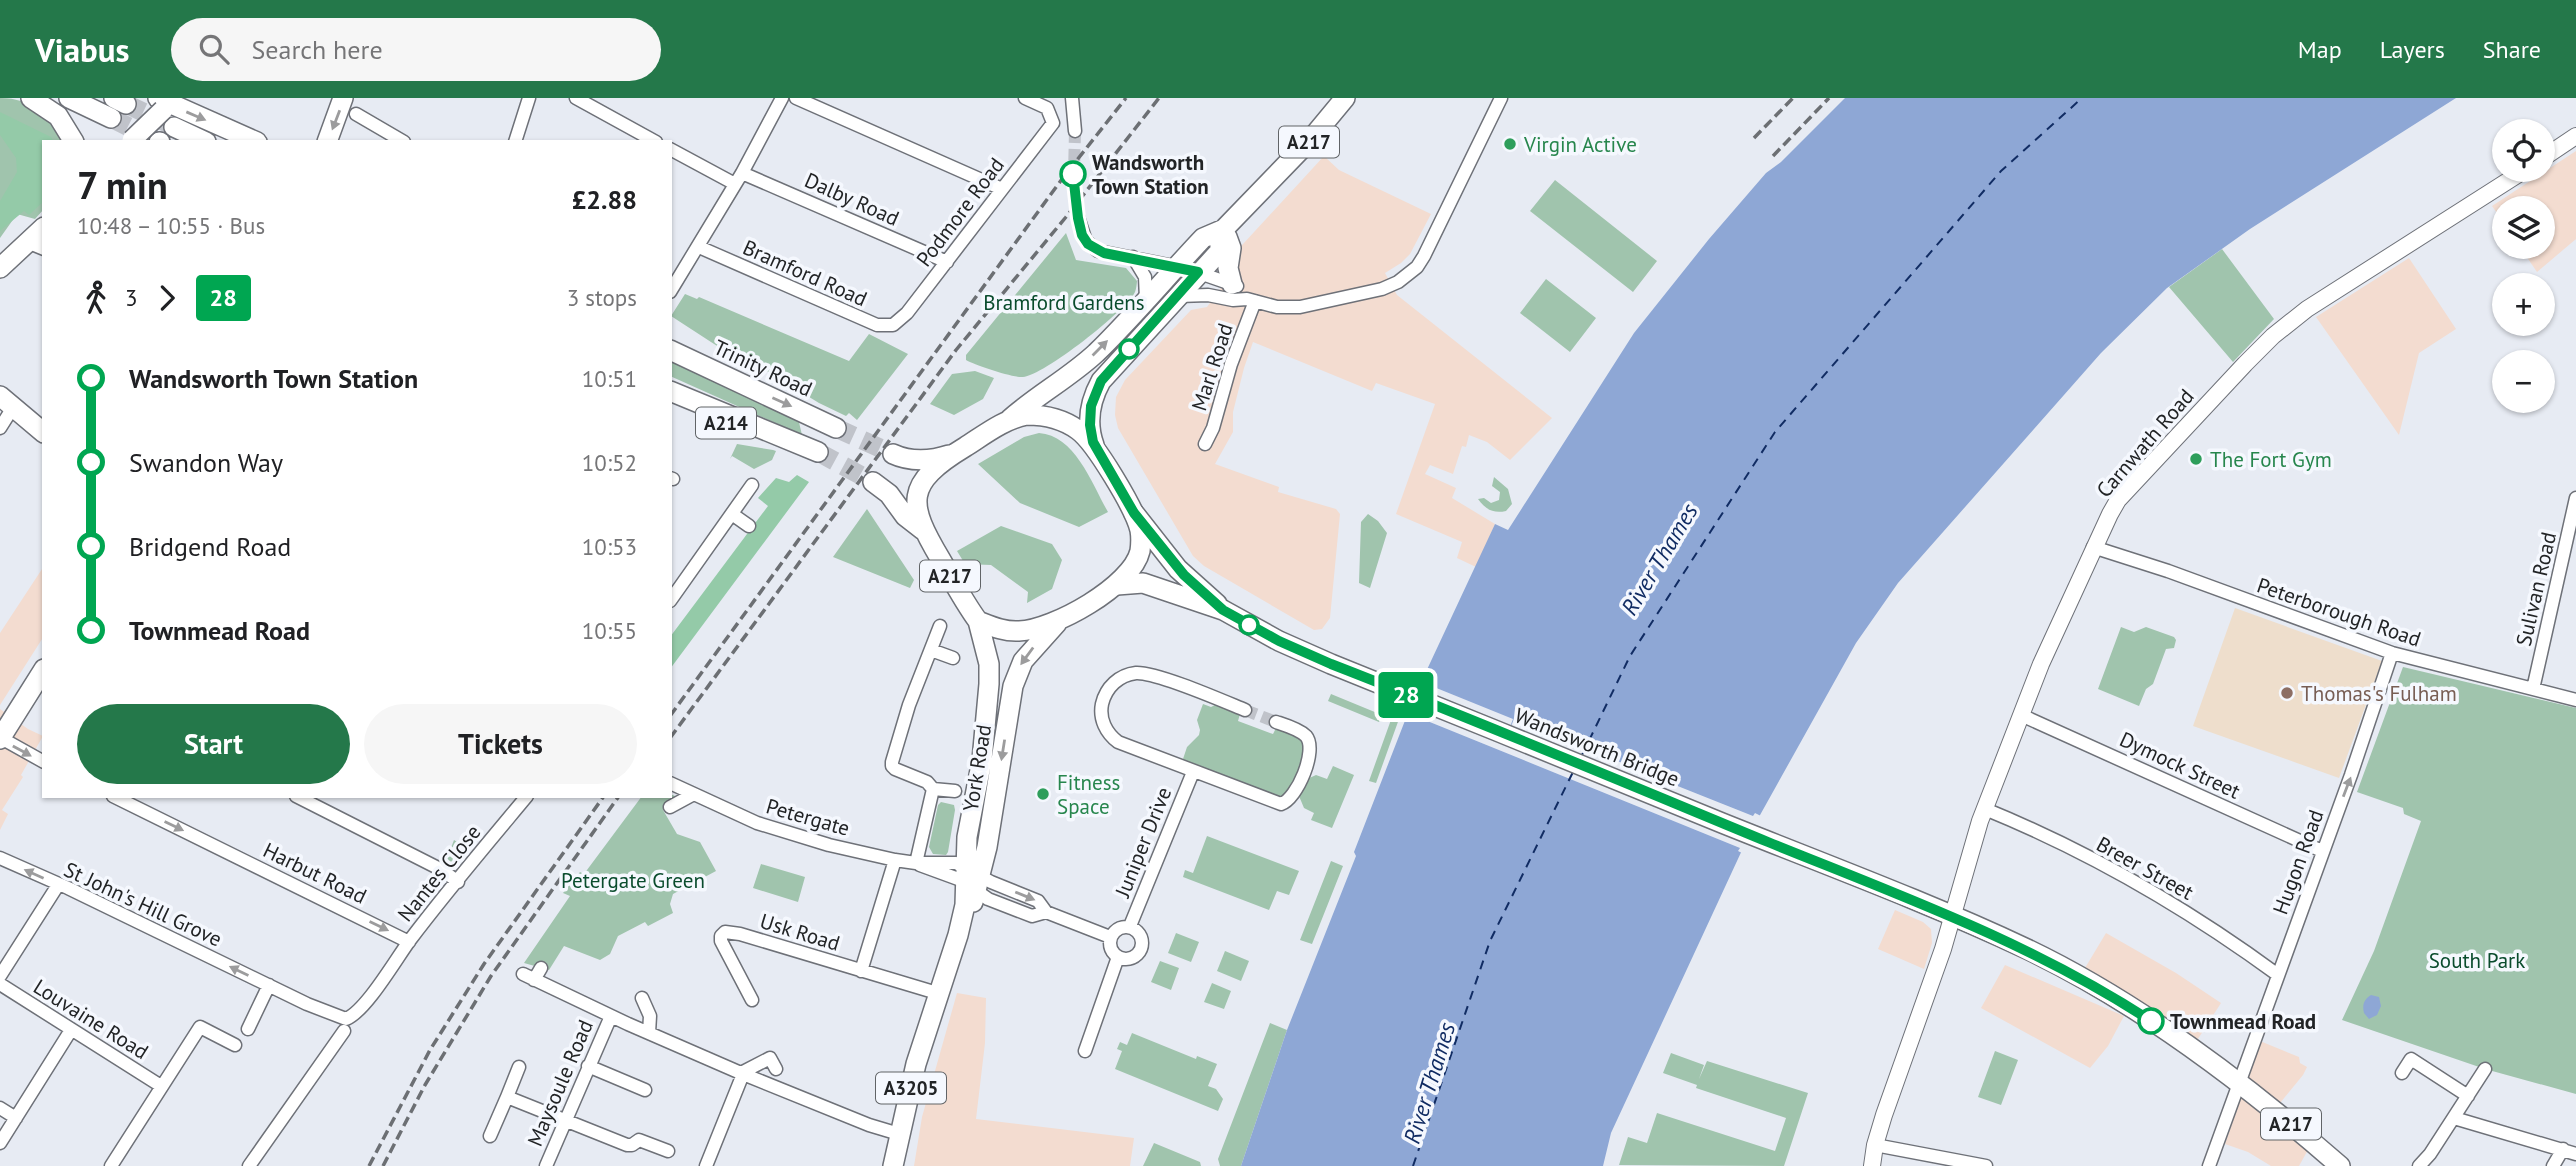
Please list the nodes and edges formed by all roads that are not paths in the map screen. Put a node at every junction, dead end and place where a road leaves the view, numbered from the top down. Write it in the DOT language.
graph roads {
  1 [pos="31,98"];
  2 [pos="69,98"];
  3 [pos="344,98"];
  4 [pos="529,98"];
  5 [pos="576,98"];
  6 [pos="782,98"];
  7 [pos="796,98"];
  8 [pos="1025,98"];
  9 [pos="1072,98"];
  10 [pos="1345,98"];
  11 [pos="1501,98"];
  12 [pos="163,107"];
  13 [pos="356,114"];
  14 [pos="111,118"];
  15 [pos="174,127"];
  16 [pos="1074,131"];
  17 [pos="2576,136"];
  18 [pos="73,140"];
  19 [pos="133,140"];
  20 [pos="202,140"];
  21 [pos="252,140"];
  22 [pos="328,140"];
  23 [pos="401,140"];
  24 [pos="516,140"];
  25 [pos="652,140"];
  26 [pos="672,150"];
  27 [pos="2555,150"];
  28 [pos="743,173"];
  29 [pos="2506,182"];
  30 [pos="735,184"];
  31 [pos="1002,189"];
  32 [pos="1079,221"];
  33 [pos="1224,229"];
  34 [pos="35,246"];
  35 [pos="699,247"];
  36 [pos="1133,257"];
  37 [pos="947,262"];
  38 [pos="1177,266"];
  39 [pos="0,268"];
  40 [pos="1198,272"];
  41 [pos="1232,284"];
  42 [pos="672,291"];
  43 [pos="1177,297"];
  44 [pos="1146,299"];
  45 [pos="1251,300"];
  46 [pos="896,324"];
  47 [pos="672,346"];
  48 [pos="672,351"];
  49 [pos="691,360"];
  50 [pos="672,391"];
  51 [pos="6,403"];
  52 [pos="672,405"];
  53 [pos="1009,420"];
  54 [pos="0,428"];
  55 [pos="836,428"];
  56 [pos="42,431"];
  57 [pos="783,436"];
  58 [pos="1205,444"];
  59 [pos="960,450"];
  60 [pos="1096,450"];
  61 [pos="818,452"];
  62 [pos="893,454"];
  63 [pos="873,482"];
  64 [pos="752,485"];
  65 [pos="2576,498"];
  66 [pos="1134,513"];
  67 [pos="732,514"];
  68 [pos="749,526"];
  69 [pos="923,531"];
  70 [pos="2093,547"];
  71 [pos="1117,585"];
  72 [pos="672,598"];
  73 [pos="1223,610"];
  74 [pos="1060,619"];
  75 [pos="978,621"];
  76 [pos="940,626"];
  77 [pos="931,650"];
  78 [pos="2392,653"];
  79 [pos="953,659"];
  80 [pos="42,672"];
  81 [pos="2533,689"];
  82 [pos="2576,700"];
  83 [pos="1245,710"];
  84 [pos="2021,715"];
  85 [pos="1276,722"];
  86 [pos="0,739"];
  87 [pos="42,761"];
  88 [pos="1193,772"];
  89 [pos="672,784"];
  90 [pos="933,789"];
  91 [pos="954,791"];
  92 [pos="694,794"];
  93 [pos="117,798"];
  94 [pos="300,798"];
  95 [pos="525,798"];
  96 [pos="670,807"];
  97 [pos="1985,809"];
  98 [pos="2322,851"];
  99 [pos="0,859"];
  100 [pos="895,860"];
  101 [pos="916,863"];
  102 [pos="973,880"];
  103 [pos="458,882"];
  104 [pos="58,885"];
  105 [pos="1951,917"];
  106 [pos="1129,926"];
  107 [pos="1111,937"];
  108 [pos="409,942"];
  109 [pos="1118,957"];
  110 [pos="541,968"];
  111 [pos="862,971"];
  112 [pos="2278,975"];
  113 [pos="0,976"];
  114 [pos="0,984"];
  115 [pos="269,985"];
  116 [pos="937,993"];
  117 [pos="642,998"];
  118 [pos="752,1000"];
  119 [pos="611,1016"];
  120 [pos="345,1025"];
  121 [pos="248,1029"];
  122 [pos="71,1030"];
  123 [pos="649,1032"];
  124 [pos="235,1045"];
  125 [pos="1085,1051"];
  126 [pos="588,1066"];
  127 [pos="519,1067"];
  128 [pos="776,1069"];
  129 [pos="2485,1069"];
  130 [pos="742,1073"];
  131 [pos="2402,1073"];
  132 [pos="2240,1084"];
  133 [pos="161,1086"];
  134 [pos="645,1090"];
  135 [pos="2468,1096"];
  136 [pos="507,1097"];
  137 [pos="0,1108"];
  138 [pos="16,1118"];
  139 [pos="2454,1118"];
  140 [pos="565,1119"];
  141 [pos="900,1134"];
  142 [pos="489,1136"];
  143 [pos="0,1143"];
  144 [pos="1875,1145"];
  145 [pos="2563,1149"];
  146 [pos="668,1151"];
  147 [pos="2576,1154"];
  148 [pos="111,1166"];
  149 [pos="249,1166"];
  150 [pos="545,1166"];
  151 [pos="706,1166"];
  152 [pos="894,1166"];
  153 [pos="1872,1166"];
  154 [pos="1986,1166"];
  155 [pos="2209,1166"];
  156 [pos="2340,1166"];
  157 [pos="2419,1166"];
  158 [pos="2553,1166"];
  1 -- 18 [label="main road"];
  2 -- 14 [label="main road"];
  3 -- 22 [label="main road, one-way"];
  4 -- 24 [label="street"];
  5 -- 25 [label="street"];
  6 -- 28 [label="street"];
  7 -- 31 [label="street"];
  8 -- 31 [label="street, Podmore Road"];
  9 -- 16 [label="street"];
  10 -- 33 [label="main road, A217"];
  11 -- 45 [label="street"];
  12 -- 19 [label="main road, bridge"];
  12 -- 21 [label="main road, one-way"];
  13 -- 23 [label="street"];
  15 -- 20 [label="main road"];
  17 -- 27 [label="street"];
  26 -- 30 [label="street"];
  28 -- 30 [label="street"];
  28 -- 37 [label="street, Dalby Road"];
  29 -- 70 [label="street, Carnwath Road"];
  30 -- 35 [label="street"];
  31 -- 37 [label="street, Podmore Road"];
  32 -- 36 [label="street"];
  33 -- 38 [label="main road, A217"];
  33 -- 40 [label="main road, A217"];
  33 -- 41 [label="main road"];
  34 -- 39 [label="main road"];
  35 -- 42 [label="street"];
  35 -- 46 [label="street, Bramford Road"];
  36 -- 38 [label="street"];
  36 -- 44 [label="street"];
  37 -- 46 [label="street, Podmore Road"];
  38 -- 40 [label="street"];
  38 -- 44 [label="main road, A217"];
  40 -- 41 [label="street"];
  40 -- 43 [label="main road, A217"];
  41 -- 45 [label="street"];
  43 -- 45 [label="street"];
  43 -- 60 [label="main road, A217"];
  53 -- 44 [label="main road, A217, one-way"];
  45 -- 58 [label="street, Marl Road"];
  47 -- 49 [label="main road, A214"];
  48 -- 49 [label="main road, Trinity Road / A214"];
  49 -- 55 [label="main road, Trinity Road / A214, one-way"];
  50 -- 57 [label="main road, A214"];
  51 -- 54 [label="street"];
  51 -- 56 [label="main road"];
  52 -- 57 [label="main road, A214"];
  53 -- 59 [label="main road, A217"];
  53 -- 60 [label="main road, A217"];
  57 -- 61 [label="main road, A214"];
  59 -- 62 [label="main road"];
  59 -- 69 [label="main road, A217"];
  60 -- 66 [label="main road, A217"];
  63 -- 69 [label="main road"];
  64 -- 67 [label="street"];
  65 -- 81 [label="street, Sulivan Road"];
  66 -- 71 [label="main road, A217"];
  66 -- 73 [label="main road, A217"];
  67 -- 68 [label="street"];
  67 -- 72 [label="street"];
  69 -- 75 [label="main road, A217"];
  70 -- 78 [label="street, Peterborough Road"];
  70 -- 84 [label="street, Carnwath Road"];
  71 -- 73 [label="main road, A217"];
  71 -- 74 [label="main road, A217"];
  73 -- 105 [label="main road, Wandsworth Bridge / A217"];
  74 -- 75 [label="main road, A217"];
  74 -- 102 [label="main road, York Road / A3205, one-way"];
  75 -- 102 [label="main road, York Road / A3205"];
  76 -- 77 [label="street"];
  77 -- 79 [label="street"];
  77 -- 90 [label="street"];
  78 -- 81 [label="street, Peterborough Road"];
  98 -- 78 [label="street, Hugon Road, one-way"];
  80 -- 86 [label="main road"];
  81 -- 82 [label="street, Peterborough Road"];
  83 -- 88 [label="street, Juniper Drive"];
  84 -- 97 [label="street, Carnwath Road"];
  84 -- 98 [label="street, Dymock Street"];
  85 -- 88 [label="street, Juniper Drive"];
  86 -- 87 [label="street, one-way"];
  88 -- 106 [label="street, Juniper Drive"];
  89 -- 92 [label="street, Petergate"];
  90 -- 91 [label="street"];
  90 -- 101 [label="street"];
  92 -- 96 [label="street"];
  92 -- 100 [label="street, Petergate"];
  93 -- 108 [label="street, Harbut Road, one-way"];
  94 -- 103 [label="street"];
  95 -- 103 [label="street, Nantes Close"];
  97 -- 105 [label="street, Carnwath Road"];
  97 -- 112 [label="street, Breer Street"];
  98 -- 112 [label="street, Hugon Road"];
  104 -- 99 [label="street, St John's Hill Grove, one-way"];
  100 -- 101 [label="street, Petergate"];
  100 -- 111 [label="street"];
  101 -- 102 [label="street, Petergate"];
  102 -- 107 [label="street"];
  102 -- 116 [label="main road, York Road / A3205"];
  103 -- 108 [label="street, Nantes Close"];
  104 -- 113 [label="street"];
  115 -- 104 [label="street, St John's Hill Grove, one-way"];
  105 -- 132 [label="main road, A217"];
  105 -- 144 [label="street"];
  106 -- 107 [label="street, Juniper Drive"];
  106 -- 109 [label="street, Juniper Drive"];
  107 -- 109 [label="street"];
  108 -- 120 [label="street"];
  109 -- 125 [label="street"];
  110 -- 119 [label="street"];
  111 -- 116 [label="street, Usk Road"];
  111 -- 118 [label="street, Usk Road"];
  112 -- 132 [label="street, Hugon Road"];
  114 -- 122 [label="street, Louvaine Road"];
  115 -- 120 [label="street, St John's Hill Grove"];
  115 -- 121 [label="street"];
  116 -- 141 [label="main road, York Road / A3205"];
  117 -- 123 [label="street"];
  119 -- 123 [label="street"];
  119 -- 126 [label="street, Maysoule Road"];
  120 -- 149 [label="street"];
  122 -- 133 [label="street, Louvaine Road"];
  122 -- 138 [label="street"];
  123 -- 130 [label="street"];
  124 -- 133 [label="street"];
  126 -- 134 [label="street"];
  126 -- 140 [label="street, Maysoule Road"];
  127 -- 136 [label="street"];
  128 -- 130 [label="street"];
  129 -- 135 [label="street"];
  130 -- 141 [label="street"];
  130 -- 151 [label="street"];
  131 -- 135 [label="street"];
  132 -- 155 [label="street, Hugon Road"];
  132 -- 156 [label="main road, A217"];
  133 -- 148 [label="street"];
  135 -- 139 [label="street"];
  136 -- 140 [label="street"];
  136 -- 142 [label="street"];
  137 -- 138 [label="street"];
  138 -- 143 [label="street"];
  139 -- 145 [label="street"];
  139 -- 157 [label="street"];
  140 -- 146 [label="street"];
  140 -- 150 [label="street, Maysoule Road"];
  141 -- 152 [label="main road, York Road / A3205"];
  144 -- 153 [label="street"];
  144 -- 154 [label="street"];
  145 -- 147 [label="street"];
  145 -- 158 [label="street"];
}
